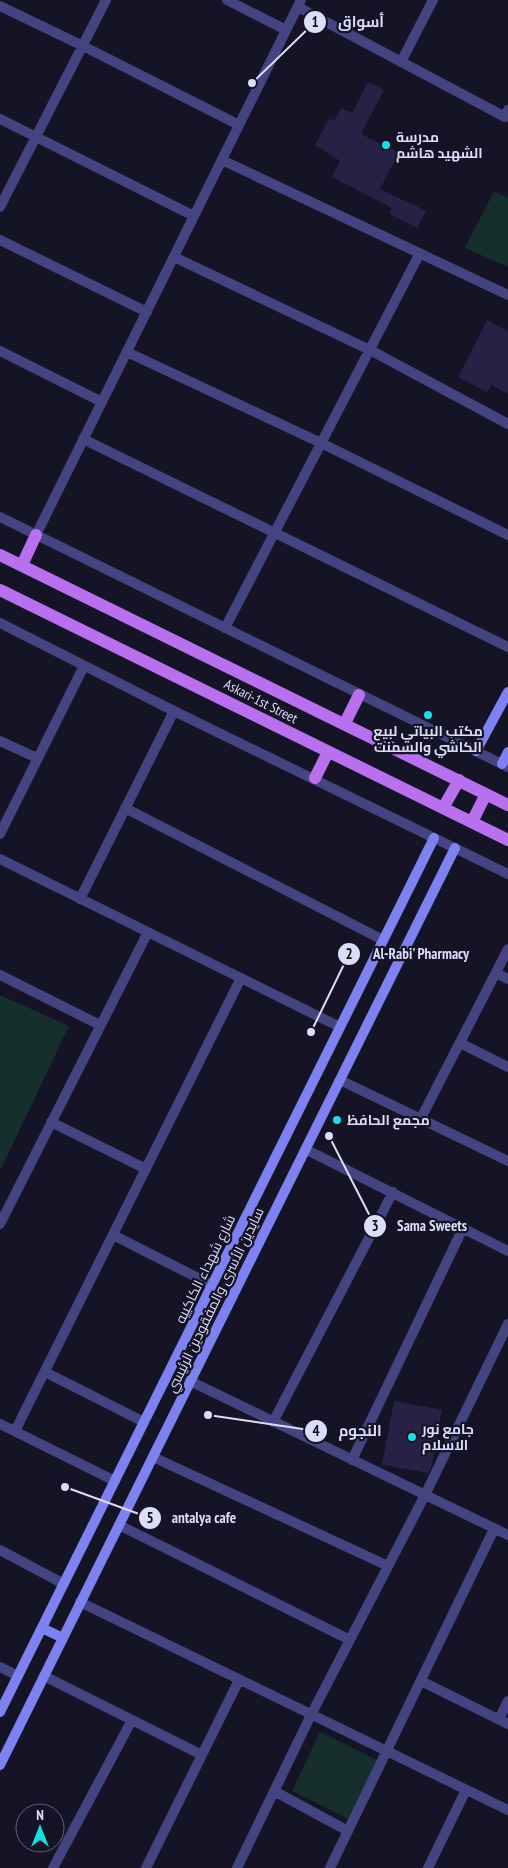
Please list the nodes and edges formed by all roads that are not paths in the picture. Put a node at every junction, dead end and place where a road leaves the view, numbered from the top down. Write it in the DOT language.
graph roads {
  1 [pos="106,0"];
  2 [pos="227,0"];
  3 [pos="433,0"];
  4 [pos="299,3"];
  5 [pos="0,6"];
  6 [pos="286,30"];
  7 [pos="83,46"];
  8 [pos="401,62"];
  9 [pos="508,110"];
  10 [pos="0,119"];
  11 [pos="239,125"];
  12 [pos="36,136"];
  13 [pos="222,160"];
  14 [pos="0,207"];
  15 [pos="194,216"];
  16 [pos="0,240"];
  17 [pos="420,253"];
  18 [pos="174,256"];
  19 [pos="508,295"];
  20 [pos="147,312"];
  21 [pos="370,350"];
  22 [pos="0,352"];
  23 [pos="127,352"];
  24 [pos="102,402"];
  25 [pos="508,424"];
  26 [pos="83,439"];
  27 [pos="321,443"];
  28 [pos="0,517"];
  29 [pos="274,534"];
  30 [pos="36,535"];
  31 [pos="508,535"];
  32 [pos="0,555"];
  33 [pos="22,565"];
  34 [pos="0,590"];
  35 [pos="0,623"];
  36 [pos="225,628"];
  37 [pos="508,646"];
  38 [pos="84,666"];
  39 [pos="508,692"];
  40 [pos="359,695"];
  41 [pos="174,711"];
  42 [pos="345,723"];
  43 [pos="0,741"];
  44 [pos="476,751"];
  45 [pos="328,752"];
  46 [pos="508,752"];
  47 [pos="37,758"];
  48 [pos="505,765"];
  49 [pos="315,778"];
  50 [pos="459,780"];
  51 [pos="486,794"];
  52 [pos="508,804"];
  53 [pos="126,808"];
  54 [pos="443,808"];
  55 [pos="472,822"];
  56 [pos="0,834"];
  57 [pos="434,838"];
  58 [pos="508,840"];
  59 [pos="455,848"];
  60 [pos="0,859"];
  61 [pos="508,874"];
  62 [pos="80,899"];
  63 [pos="148,932"];
  64 [pos="383,940"];
  65 [pos="508,949"];
  66 [pos="496,973"];
  67 [pos="0,975"];
  68 [pos="241,978"];
  69 [pos="508,979"];
  70 [pos="100,1025"];
  71 [pos="340,1027"];
  72 [pos="460,1043"];
  73 [pos="508,1067"];
  74 [pos="340,1080"];
  75 [pos="421,1118"];
  76 [pos="52,1122"];
  77 [pos="306,1148"];
  78 [pos="508,1161"];
  79 [pos="146,1169"];
  80 [pos="393,1192"];
  81 [pos="1,1219"];
  82 [pos="462,1228"];
  83 [pos="113,1235"];
  84 [pos="508,1251"];
  85 [pos="212,1285"];
  86 [pos="508,1324"];
  87 [pos="46,1372"];
  88 [pos="190,1381"];
  89 [pos="144,1422"];
  90 [pos="273,1422"];
  91 [pos="0,1424"];
  92 [pos="15,1432"];
  93 [pos="153,1456"];
  94 [pos="352,1460"];
  95 [pos="115,1481"];
  96 [pos="425,1495"];
  97 [pos="118,1525"];
  98 [pos="494,1529"];
  99 [pos="508,1535"];
  100 [pos="0,1550"];
  101 [pos="388,1566"];
  102 [pos="64,1584"];
  103 [pos="80,1602"];
  104 [pos="42,1628"];
  105 [pos="63,1638"];
  106 [pos="350,1640"];
  107 [pos="0,1667"];
  108 [pos="18,1676"];
  109 [pos="44,1676"];
  110 [pos="239,1680"];
  111 [pos="421,1681"];
  112 [pos="508,1701"];
  113 [pos="0,1712"];
  114 [pos="311,1715"];
  115 [pos="132,1720"];
  116 [pos="504,1721"];
  117 [pos="387,1752"];
  118 [pos="202,1755"];
  119 [pos="0,1765"];
  120 [pos="466,1790"];
  121 [pos="274,1791"];
  122 [pos="508,1810"];
  123 [pos="348,1831"];
  124 [pos="432,1867"];
  125 [pos="53,1868"];
  126 [pos="146,1868"];
  127 [pos="237,1868"];
  128 [pos="330,1868"];
  1 -- 7 [label="street"];
  2 -- 6 [label="street"];
  3 -- 8 [label="street"];
  4 -- 6 [label="street"];
  4 -- 8 [label="street"];
  5 -- 7 [label="street"];
  6 -- 11 [label="street"];
  7 -- 11 [label="street"];
  7 -- 12 [label="street"];
  8 -- 9 [label="street"];
  10 -- 12 [label="street"];
  11 -- 13 [label="street"];
  12 -- 14 [label="street"];
  12 -- 15 [label="street"];
  13 -- 15 [label="street"];
  13 -- 17 [label="street"];
  15 -- 18 [label="street"];
  16 -- 20 [label="street"];
  17 -- 19 [label="street"];
  17 -- 21 [label="street"];
  18 -- 20 [label="street"];
  18 -- 21 [label="street"];
  20 -- 23 [label="street"];
  21 -- 25 [label="street"];
  21 -- 27 [label="street"];
  22 -- 24 [label="street"];
  23 -- 24 [label="street"];
  23 -- 27 [label="street"];
  24 -- 26 [label="street"];
  26 -- 29 [label="street"];
  26 -- 30 [label="street"];
  27 -- 29 [label="street"];
  27 -- 31 [label="street"];
  28 -- 30 [label="street"];
  29 -- 36 [label="street"];
  29 -- 37 [label="street"];
  30 -- 33 [label="main road"];
  30 -- 36 [label="street"];
  32 -- 33 [label="main road, Askari-1st Street"];
  33 -- 42 [label="main road, Askari-1st Street"];
  34 -- 45 [label="main road, Askari-1st Street"];
  35 -- 38 [label="street"];
  36 -- 40 [label="street"];
  38 -- 41 [label="street"];
  38 -- 47 [label="street"];
  39 -- 44 [label="main road"];
  40 -- 42 [label="main road"];
  40 -- 44 [label="street"];
  41 -- 49 [label="street"];
  41 -- 53 [label="street"];
  42 -- 50 [label="main road, Askari-1st Street"];
  43 -- 47 [label="street"];
  44 -- 48 [label="street"];
  45 -- 49 [label="main road"];
  45 -- 54 [label="main road, Askari-1st Street"];
  46 -- 48 [label="main road"];
  47 -- 56 [label="street"];
  49 -- 57 [label="street"];
  50 -- 51 [label="main road, Askari-1st Street"];
  50 -- 54 [label="main road"];
  51 -- 52 [label="main road, Askari-1st Street"];
  51 -- 55 [label="main road"];
  53 -- 62 [label="street"];
  53 -- 64 [label="street"];
  54 -- 55 [label="main road, Askari-1st Street"];
  55 -- 58 [label="main road, Askari-1st Street"];
  57 -- 59 [label="street"];
  57 -- 64 [label="main road, شارع شهداء الكاكييه"];
  59 -- 61 [label="street"];
  59 -- 74 [label="main road, سايدين الأسرى والمفقودين الرئيسي"];
  60 -- 62 [label="street"];
  62 -- 63 [label="street"];
  63 -- 68 [label="street"];
  63 -- 70 [label="street"];
  64 -- 71 [label="main road, شارع شهداء الكاكييه"];
  65 -- 66 [label="street"];
  66 -- 69 [label="street"];
  66 -- 72 [label="street"];
  67 -- 70 [label="street"];
  68 -- 71 [label="street"];
  68 -- 79 [label="street"];
  70 -- 76 [label="street"];
  71 -- 85 [label="main road, شارع شهداء الكاكييه"];
  72 -- 73 [label="street"];
  72 -- 75 [label="street"];
  74 -- 75 [label="street"];
  74 -- 77 [label="main road, سايدين الأسرى والمفقودين الرئيسي"];
  75 -- 78 [label="street"];
  76 -- 79 [label="street"];
  76 -- 81 [label="street"];
  77 -- 80 [label="street"];
  77 -- 88 [label="main road, سايدين الأسرى والمفقودين الرئيسي"];
  79 -- 83 [label="street"];
  80 -- 82 [label="street"];
  80 -- 90 [label="street"];
  82 -- 84 [label="street"];
  82 -- 94 [label="street"];
  83 -- 85 [label="street"];
  83 -- 87 [label="street"];
  85 -- 89 [label="main road, شارع شهداء الكاكييه"];
  86 -- 96 [label="street"];
  87 -- 89 [label="street"];
  87 -- 92 [label="street"];
  88 -- 90 [label="street"];
  88 -- 93 [label="main road, سايدين الأسرى والمفقودين الرئيسي"];
  89 -- 95 [label="main road, شارع شهداء الكاكييه"];
  90 -- 94 [label="street"];
  91 -- 92 [label="street"];
  92 -- 95 [label="street"];
  93 -- 97 [label="main road, سايدين الأسرى والمفقودين الرئيسي"];
  93 -- 101 [label="street"];
  94 -- 96 [label="street"];
  95 -- 102 [label="main road, شارع شهداء الكاكييه"];
  96 -- 98 [label="street"];
  96 -- 101 [label="street"];
  97 -- 103 [label="main road, سايدين الأسرى والمفقودين الرئيسي"];
  97 -- 106 [label="street"];
  98 -- 99 [label="street"];
  98 -- 111 [label="street"];
  100 -- 102 [label="street"];
  101 -- 106 [label="street"];
  102 -- 104 [label="main road, شارع شهداء الكاكييه"];
  103 -- 105 [label="main road, سايدين الأسرى والمفقودين الرئيسي"];
  103 -- 110 [label="street"];
  104 -- 105 [label="main road"];
  104 -- 108 [label="main road, شارع شهداء الكاكييه"];
  105 -- 109 [label="main road, سايدين الأسرى والمفقودين الرئيسي"];
  106 -- 114 [label="street"];
  107 -- 108 [label="street"];
  108 -- 113 [label="main road, شارع شهداء الكاكييه"];
  109 -- 115 [label="street"];
  109 -- 119 [label="main road, سايدين الأسرى والمفقودين الرئيسي"];
  110 -- 114 [label="street"];
  110 -- 118 [label="street"];
  111 -- 116 [label="street"];
  111 -- 117 [label="street"];
  112 -- 116 [label="street"];
  114 -- 117 [label="street"];
  114 -- 121 [label="street"];
  115 -- 118 [label="street"];
  115 -- 125 [label="street"];
  117 -- 120 [label="street"];
  117 -- 123 [label="street"];
  118 -- 126 [label="street"];
  120 -- 122 [label="street"];
  120 -- 124 [label="street"];
  121 -- 123 [label="street"];
  121 -- 127 [label="street"];
  123 -- 128 [label="street"];
}
